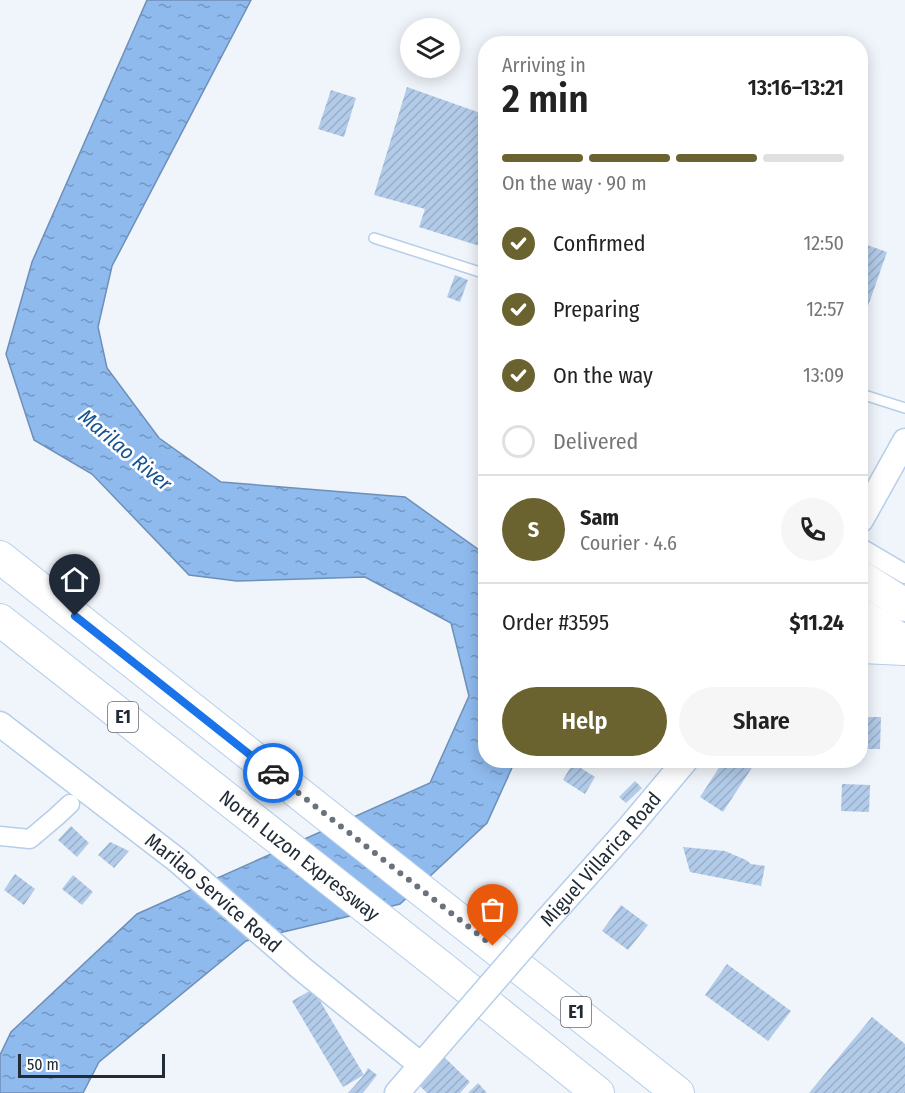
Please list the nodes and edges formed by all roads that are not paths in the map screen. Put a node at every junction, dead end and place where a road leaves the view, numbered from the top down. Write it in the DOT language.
graph roads {
  1 [pos="374,238"];
  2 [pos="478,270"];
  3 [pos="868,396"];
  4 [pos="905,408"];
  5 [pos="905,441"];
  6 [pos="868,507"];
  7 [pos="868,552"];
  8 [pos="0,557"];
  9 [pos="905,574"];
  10 [pos="868,581"];
  11 [pos="905,605"];
  12 [pos="868,619"];
  13 [pos="0,620"];
  14 [pos="905,642"];
  15 [pos="868,647"];
  16 [pos="905,649"];
  17 [pos="0,724"];
  18 [pos="679,768"];
  19 [pos="70,804"];
  20 [pos="0,836"];
  21 [pos="421,1065"];
  22 [pos="397,1093"];
  23 [pos="598,1093"];
  24 [pos="678,1093"];
  1 -- 2 [label="lane"];
  3 -- 4 [label="lane"];
  5 -- 6 [label="street"];
  7 -- 9 [label="street"];
  8 -- 24 [label="highway, E1"];
  10 -- 11 [label="highway"];
  12 -- 14 [label="highway"];
  13 -- 23 [label="highway, North Luzon Expressway / E1"];
  15 -- 16 [label="highway"];
  17 -- 21 [label="street, Marilao Service Road"];
  18 -- 21 [label="street, Miguel Villarica Road, bridge"];
  19 -- 20 [label="street"];
  21 -- 22 [label="street, Miguel Villarica Road"];
}
